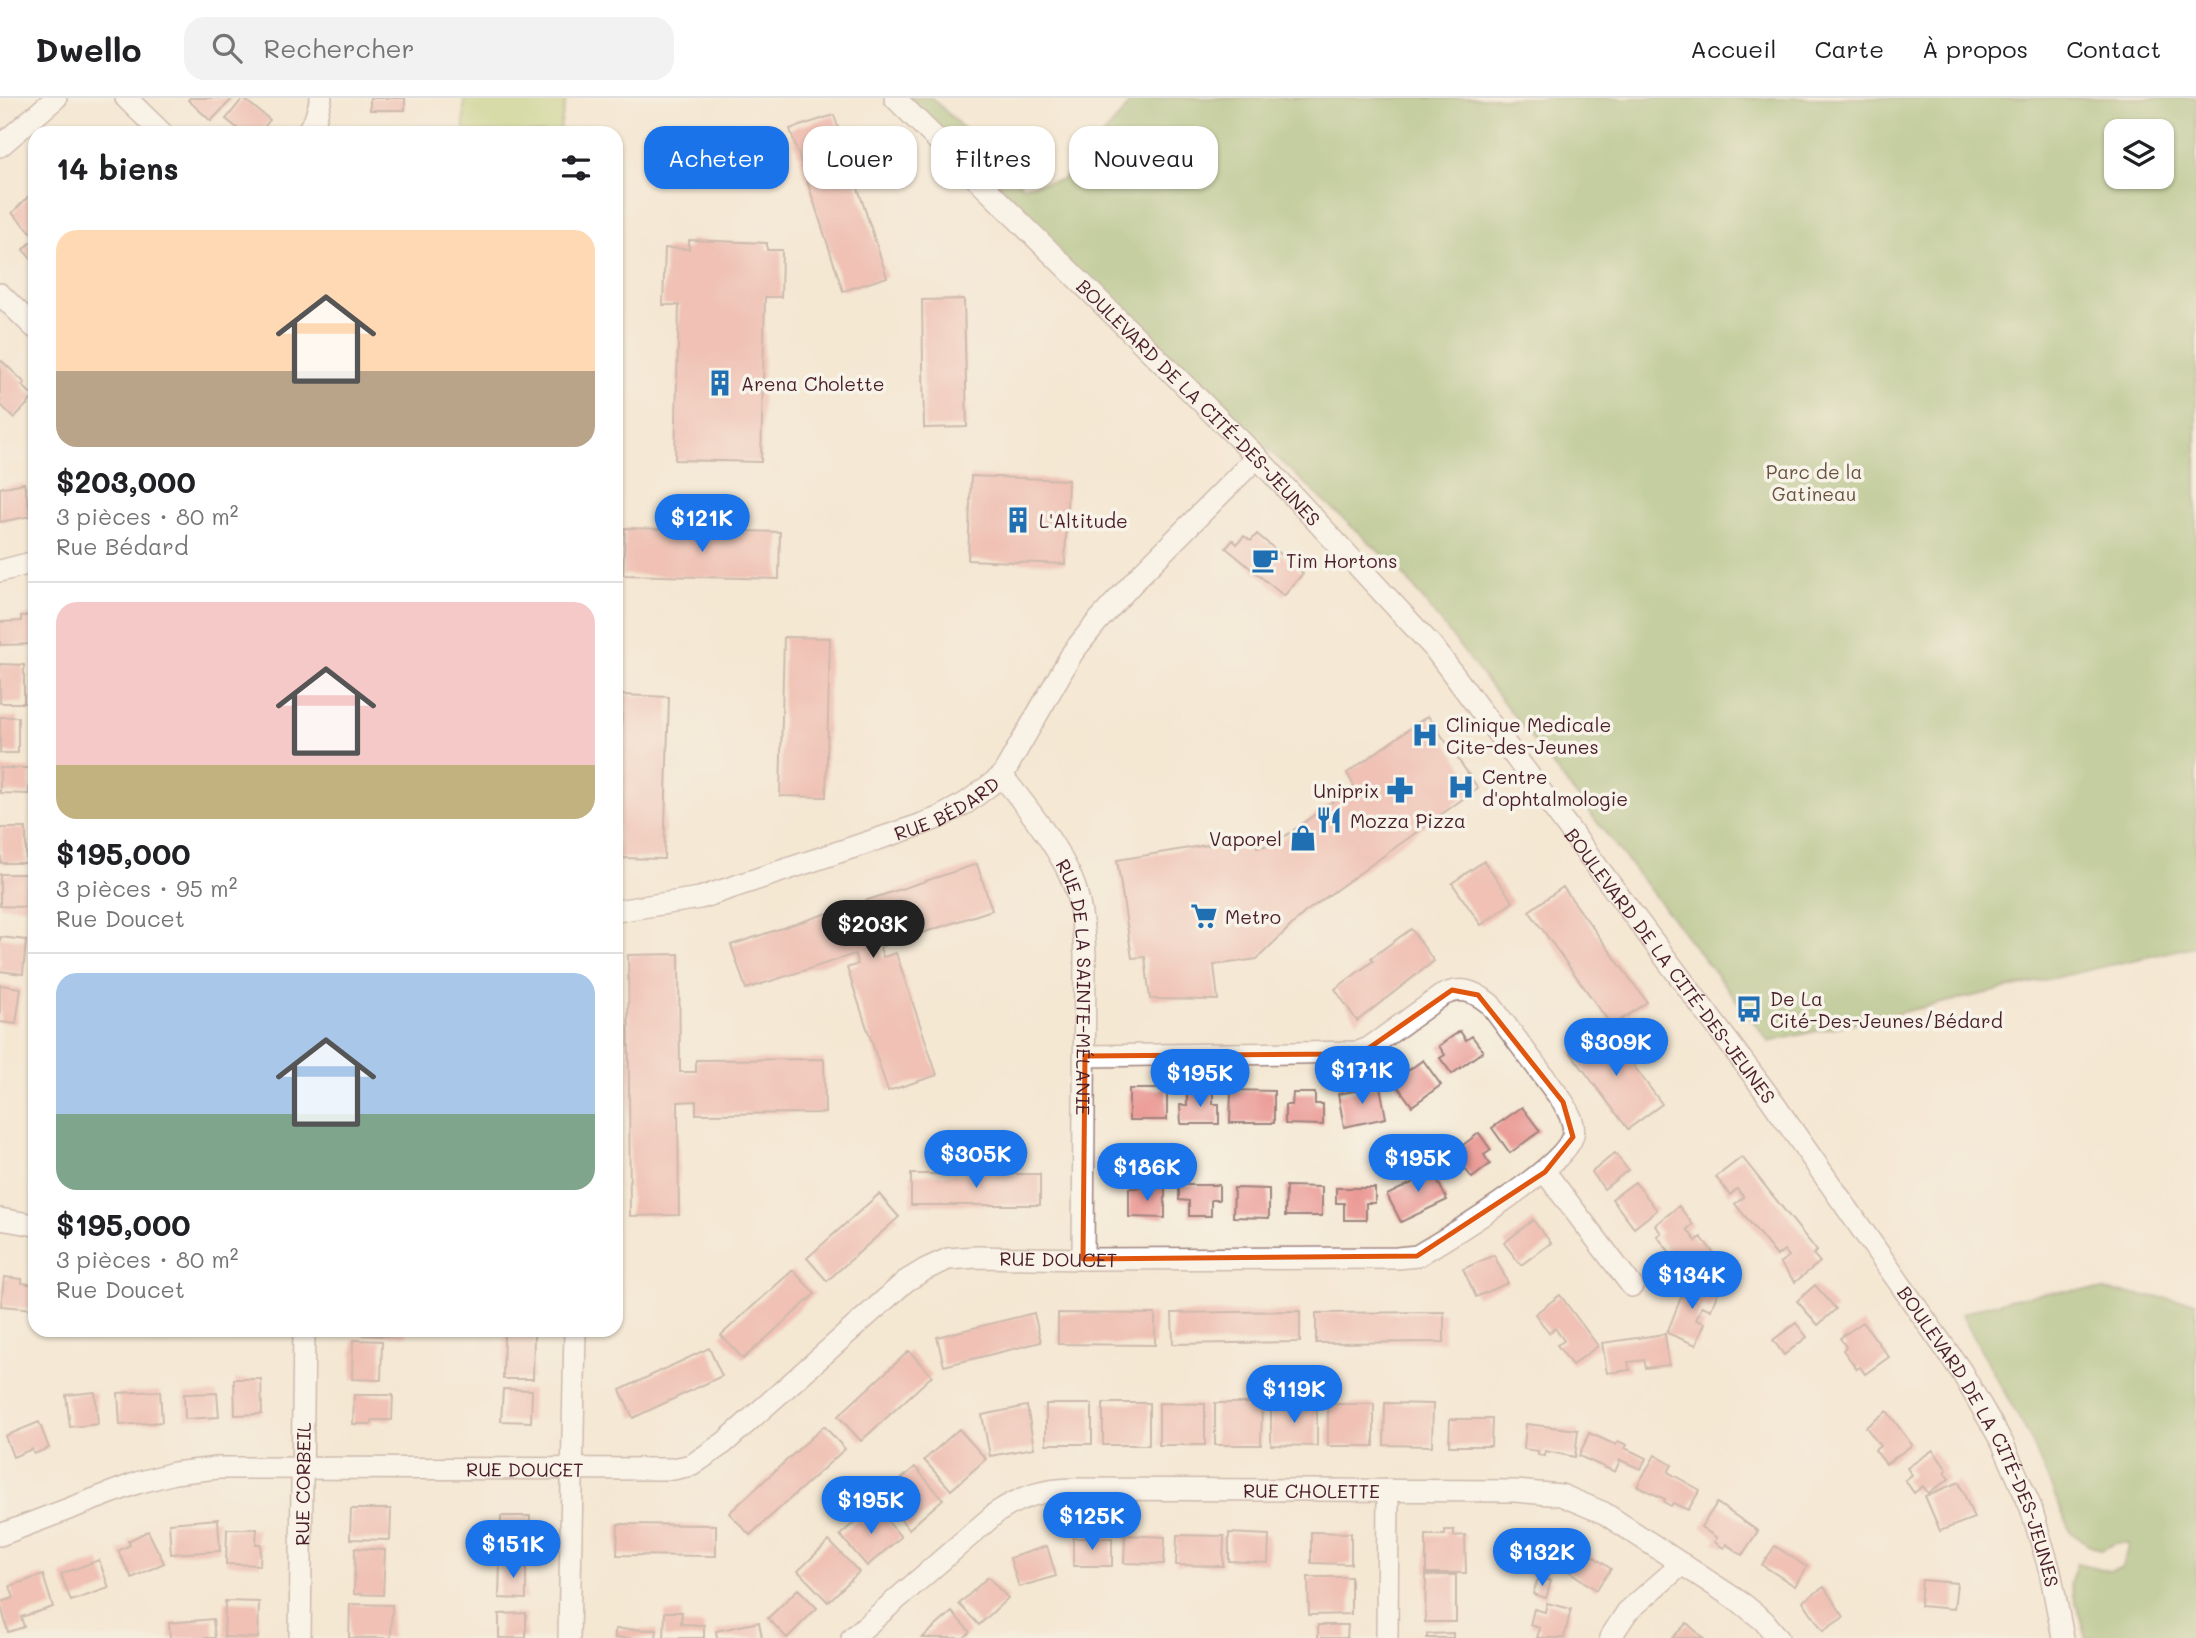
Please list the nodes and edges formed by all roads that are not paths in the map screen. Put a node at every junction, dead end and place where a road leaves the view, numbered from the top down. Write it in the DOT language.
graph roads {
  1 [pos="56,98"];
  2 [pos="126,98"];
  3 [pos="321,98"];
  4 [pos="895,98"];
  5 [pos="155,126"];
  6 [pos="311,126"];
  7 [pos="0,146"];
  8 [pos="0,294"];
  9 [pos="28,321"];
  10 [pos="1257,457"];
  11 [pos="28,564"];
  12 [pos="0,571"];
  13 [pos="1002,776"];
  14 [pos="623,910"];
  15 [pos="1085,1056"];
  16 [pos="1545,1172"];
  17 [pos="0,1219"];
  18 [pos="28,1224"];
  19 [pos="1083,1259"];
  20 [pos="1632,1286"];
  21 [pos="304,1337"];
  22 [pos="575,1337"];
  23 [pos="302,1468"];
  24 [pos="573,1469"];
  25 [pos="1388,1490"];
  26 [pos="0,1535"];
  27 [pos="1682,1564"];
  28 [pos="300,1638"];
  29 [pos="569,1638"];
  30 [pos="852,1638"];
  31 [pos="1387,1638"];
  32 [pos="1610,1638"];
  33 [pos="1778,1638"];
  34 [pos="2063,1638"];
  1 -- 7 [label="street"];
  2 -- 5 [label="street"];
  3 -- 6 [label="street"];
  4 -- 10 [label="street, BOULEVARD DE LA CITÉ-DES-JEUNES"];
  8 -- 9 [label="street"];
  10 -- 13 [label="street, RUE BÉDARD"];
  10 -- 34 [label="street, BOULEVARD DE LA CITÉ-DES-JEUNES"];
  11 -- 12 [label="street"];
  13 -- 14 [label="street, RUE BÉDARD"];
  13 -- 15 [label="street, RUE DE LA SAINTE-MÉLANIE"];
  15 -- 16 [label="street, RUE DOUCET"];
  15 -- 19 [label="street, RUE DE LA SAINTE-MÉLANIE"];
  16 -- 19 [label="street, RUE DOUCET"];
  16 -- 20 [label="street"];
  17 -- 18 [label="street"];
  19 -- 24 [label="street, RUE DOUCET"];
  21 -- 23 [label="street, RUE CORBEIL"];
  22 -- 24 [label="street"];
  23 -- 24 [label="street, RUE DOUCET"];
  23 -- 26 [label="street, RUE DOUCET"];
  23 -- 28 [label="street, RUE CORBEIL"];
  24 -- 29 [label="street"];
  25 -- 27 [label="street, RUE CHOLETTE"];
  25 -- 30 [label="street, RUE CHOLETTE"];
  25 -- 31 [label="street"];
  27 -- 32 [label="street"];
  27 -- 33 [label="street, RUE CHOLETTE"];
}
